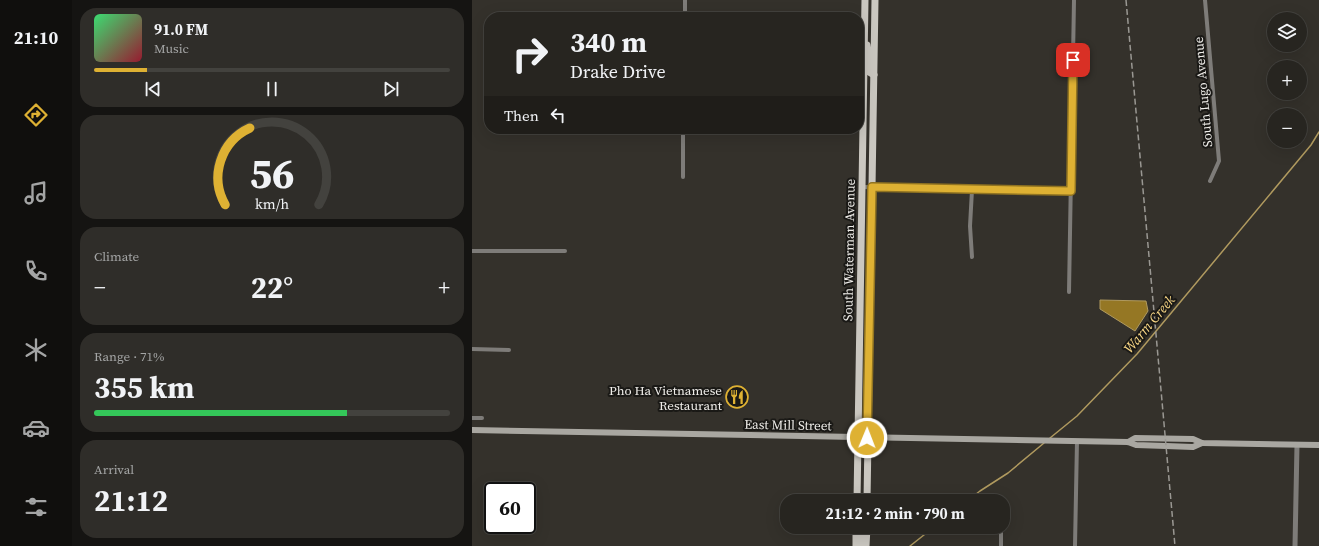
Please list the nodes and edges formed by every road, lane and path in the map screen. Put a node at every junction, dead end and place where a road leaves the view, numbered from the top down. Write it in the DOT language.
graph roads {
  1 [pos="685,0"];
  2 [pos="864,0"];
  3 [pos="875,0"];
  4 [pos="1074,0"];
  5 [pos="1205,0"];
  6 [pos="685,12"];
  7 [pos="864,33"];
  8 [pos="874,75"];
  9 [pos="683,134"];
  10 [pos="863,134"];
  11 [pos="683,177"];
  12 [pos="1210,181"];
  13 [pos="862,187"];
  14 [pos="872,187"];
  15 [pos="972,190"];
  16 [pos="1071,191"];
  17 [pos="472,250"];
  18 [pos="565,251"];
  19 [pos="972,258"];
  20 [pos="1069,292"];
  21 [pos="472,349"];
  22 [pos="509,350"];
  23 [pos="472,418"];
  24 [pos="482,418"];
  25 [pos="472,430"];
  26 [pos="858,437"];
  27 [pos="867,438"];
  28 [pos="1077,441"];
  29 [pos="1297,445"];
  30 [pos="1319,445"];
  31 [pos="857,492"];
  32 [pos="867,494"];
  33 [pos="856,534"];
  34 [pos="862,534"];
  35 [pos="867,534"];
  36 [pos="1001,534"];
  37 [pos="856,546"];
  38 [pos="862,546"];
  39 [pos="866,546"];
  40 [pos="1001,546"];
  41 [pos="1074,546"];
  42 [pos="1295,546"];
  1 -- 6 [label="street"];
  2 -- 7 [label="main road, South Waterman Avenue"];
  3 -- 8 [label="main road, South Waterman Avenue"];
  4 -- 16 [label="street"];
  5 -- 12 [label="street, South Lugo Avenue"];
  7 -- 8 [label="main road"];
  8 -- 14 [label="main road, South Waterman Avenue"];
  9 -- 11 [label="street"];
  10 -- 13 [label="main road, South Waterman Avenue"];
  13 -- 14 [label="street"];
  13 -- 26 [label="main road, South Waterman Avenue"];
  14 -- 15 [label="street"];
  14 -- 27 [label="main road, South Waterman Avenue"];
  15 -- 16 [label="street"];
  15 -- 19 [label="street"];
  16 -- 20 [label="street"];
  17 -- 18 [label="street"];
  21 -- 22 [label="street"];
  23 -- 24 [label="street"];
  25 -- 26 [label="main road, East Mill Street"];
  26 -- 27 [label="main road, East Mill Street"];
  26 -- 31 [label="main road, South Waterman Avenue"];
  27 -- 28 [label="main road, East Mill Street"];
  27 -- 32 [label="main road, South Waterman Avenue"];
  28 -- 29 [label="main road, East Mill Street"];
  28 -- 41 [label="street"];
  29 -- 30 [label="main road, East Mill Street"];
  29 -- 42 [label="street"];
  33 -- 37 [label="main road"];
  34 -- 38 [label="main road"];
  35 -- 39 [label="main road"];
  36 -- 40 [label="street"];
}
